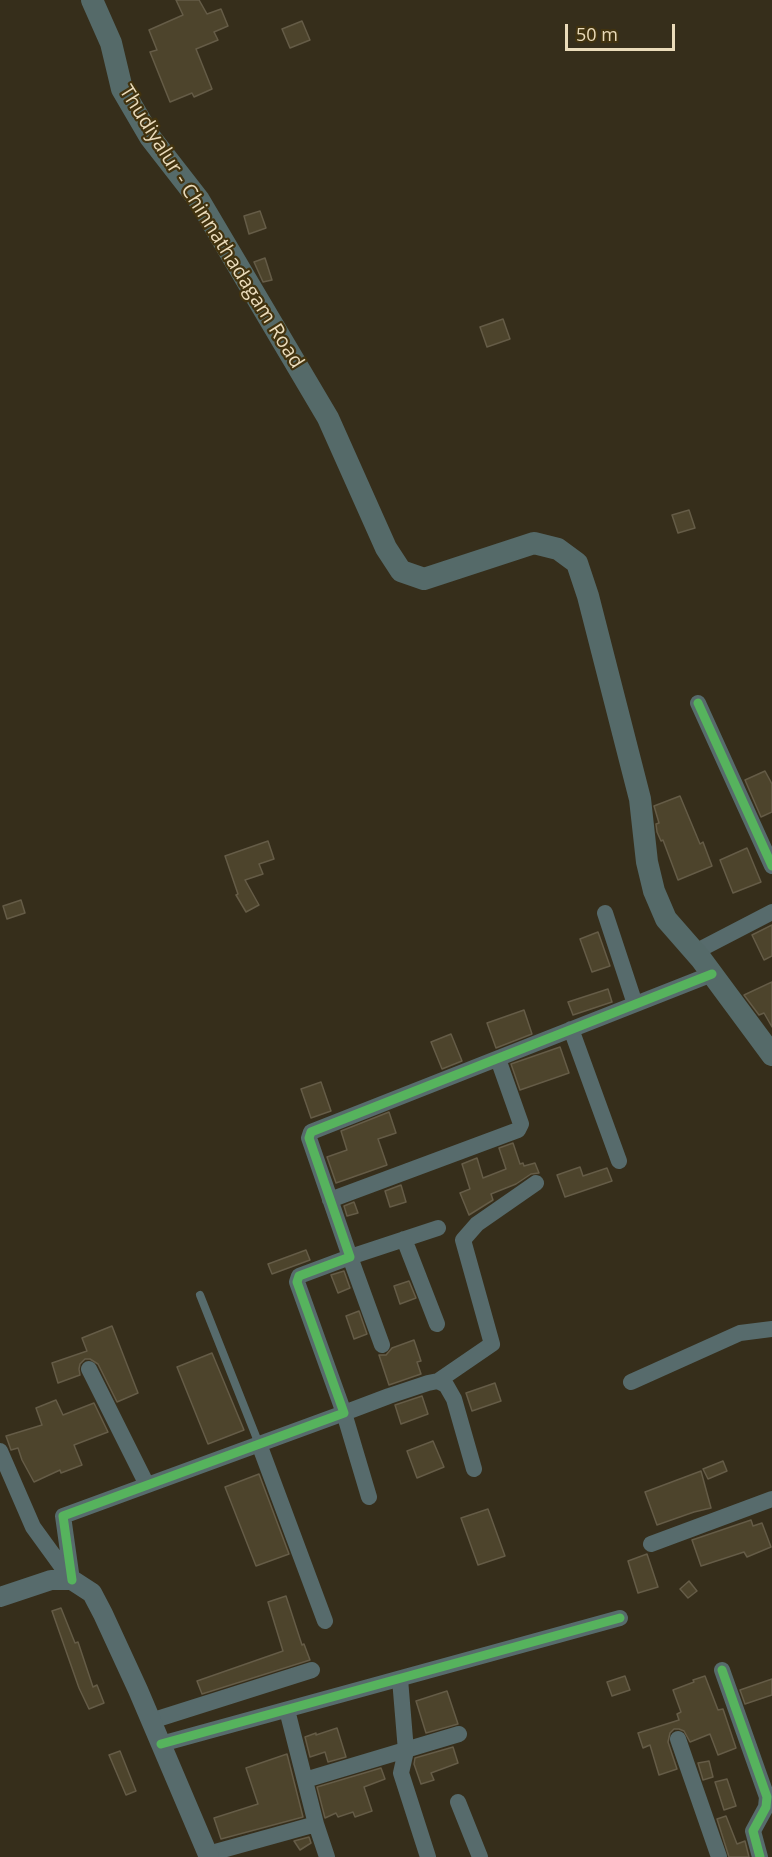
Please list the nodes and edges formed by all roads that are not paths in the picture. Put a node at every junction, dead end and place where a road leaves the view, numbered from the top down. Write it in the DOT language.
graph roads {
  1 [pos="92,0"];
  2 [pos="698,703"];
  3 [pos="772,866"];
  4 [pos="772,912"];
  5 [pos="605,913"];
  6 [pos="695,952"];
  7 [pos="712,974"];
  8 [pos="635,1004"];
  9 [pos="571,1029"];
  10 [pos="772,1055"];
  11 [pos="498,1059"];
  12 [pos="619,1161"];
  13 [pos="536,1183"];
  14 [pos="330,1200"];
  15 [pos="438,1228"];
  16 [pos="404,1239"];
  17 [pos="350,1257"];
  18 [pos="200,1295"];
  19 [pos="438,1324"];
  20 [pos="772,1329"];
  21 [pos="382,1345"];
  22 [pos="89,1369"];
  23 [pos="438,1381"];
  24 [pos="631,1382"];
  25 [pos="344,1413"];
  26 [pos="259,1444"];
  27 [pos="0,1451"];
  28 [pos="474,1469"];
  29 [pos="147,1485"];
  30 [pos="369,1497"];
  31 [pos="772,1499"];
  32 [pos="651,1544"];
  33 [pos="72,1580"];
  34 [pos="0,1597"];
  35 [pos="620,1618"];
  36 [pos="325,1621"];
  37 [pos="312,1670"];
  38 [pos="722,1670"];
  39 [pos="400,1679"];
  40 [pos="287,1710"];
  41 [pos="151,1721"];
  42 [pos="459,1734"];
  43 [pos="678,1740"];
  44 [pos="161,1744"];
  45 [pos="406,1751"];
  46 [pos="305,1780"];
  47 [pos="458,1802"];
  48 [pos="767,1813"];
  49 [pos="316,1824"];
  50 [pos="208,1855"];
  51 [pos="327,1857"];
  52 [pos="428,1857"];
  53 [pos="480,1857"];
  54 [pos="719,1857"];
  55 [pos="760,1857"];
  1 -- 6 [label="main road, Thudiyalur - Chinnathadagam Road"];
  2 -- 3 [label="street"];
  4 -- 6 [label="street"];
  5 -- 8 [label="street"];
  6 -- 7 [label="main road, Thudiyalur - Chinnathadagam Road"];
  7 -- 8 [label="street"];
  7 -- 10 [label="main road, Thudiyalur - Chinnathadagam Road"];
  8 -- 9 [label="street"];
  9 -- 11 [label="street"];
  9 -- 12 [label="street"];
  11 -- 14 [label="street"];
  11 -- 14 [label="street"];
  13 -- 23 [label="street"];
  14 -- 17 [label="street"];
  15 -- 16 [label="street"];
  16 -- 17 [label="street"];
  16 -- 19 [label="street"];
  17 -- 21 [label="street"];
  17 -- 25 [label="street"];
  18 -- 26 [label="lane"];
  20 -- 24 [label="street"];
  22 -- 29 [label="street"];
  23 -- 25 [label="street"];
  23 -- 28 [label="street"];
  25 -- 26 [label="street"];
  25 -- 30 [label="street"];
  26 -- 29 [label="street"];
  26 -- 36 [label="street"];
  27 -- 33 [label="street"];
  29 -- 33 [label="street"];
  31 -- 32 [label="street"];
  33 -- 34 [label="street"];
  33 -- 41 [label="street"];
  35 -- 39 [label="street"];
  37 -- 41 [label="street"];
  38 -- 48 [label="street"];
  39 -- 40 [label="street"];
  39 -- 45 [label="street"];
  40 -- 44 [label="street"];
  40 -- 46 [label="street"];
  41 -- 44 [label="street"];
  42 -- 45 [label="street"];
  43 -- 54 [label="street"];
  44 -- 50 [label="street"];
  45 -- 46 [label="street"];
  45 -- 52 [label="street"];
  46 -- 49 [label="street"];
  47 -- 53 [label="street"];
  48 -- 55 [label="street"];
  49 -- 50 [label="street"];
  49 -- 51 [label="street"];
}
